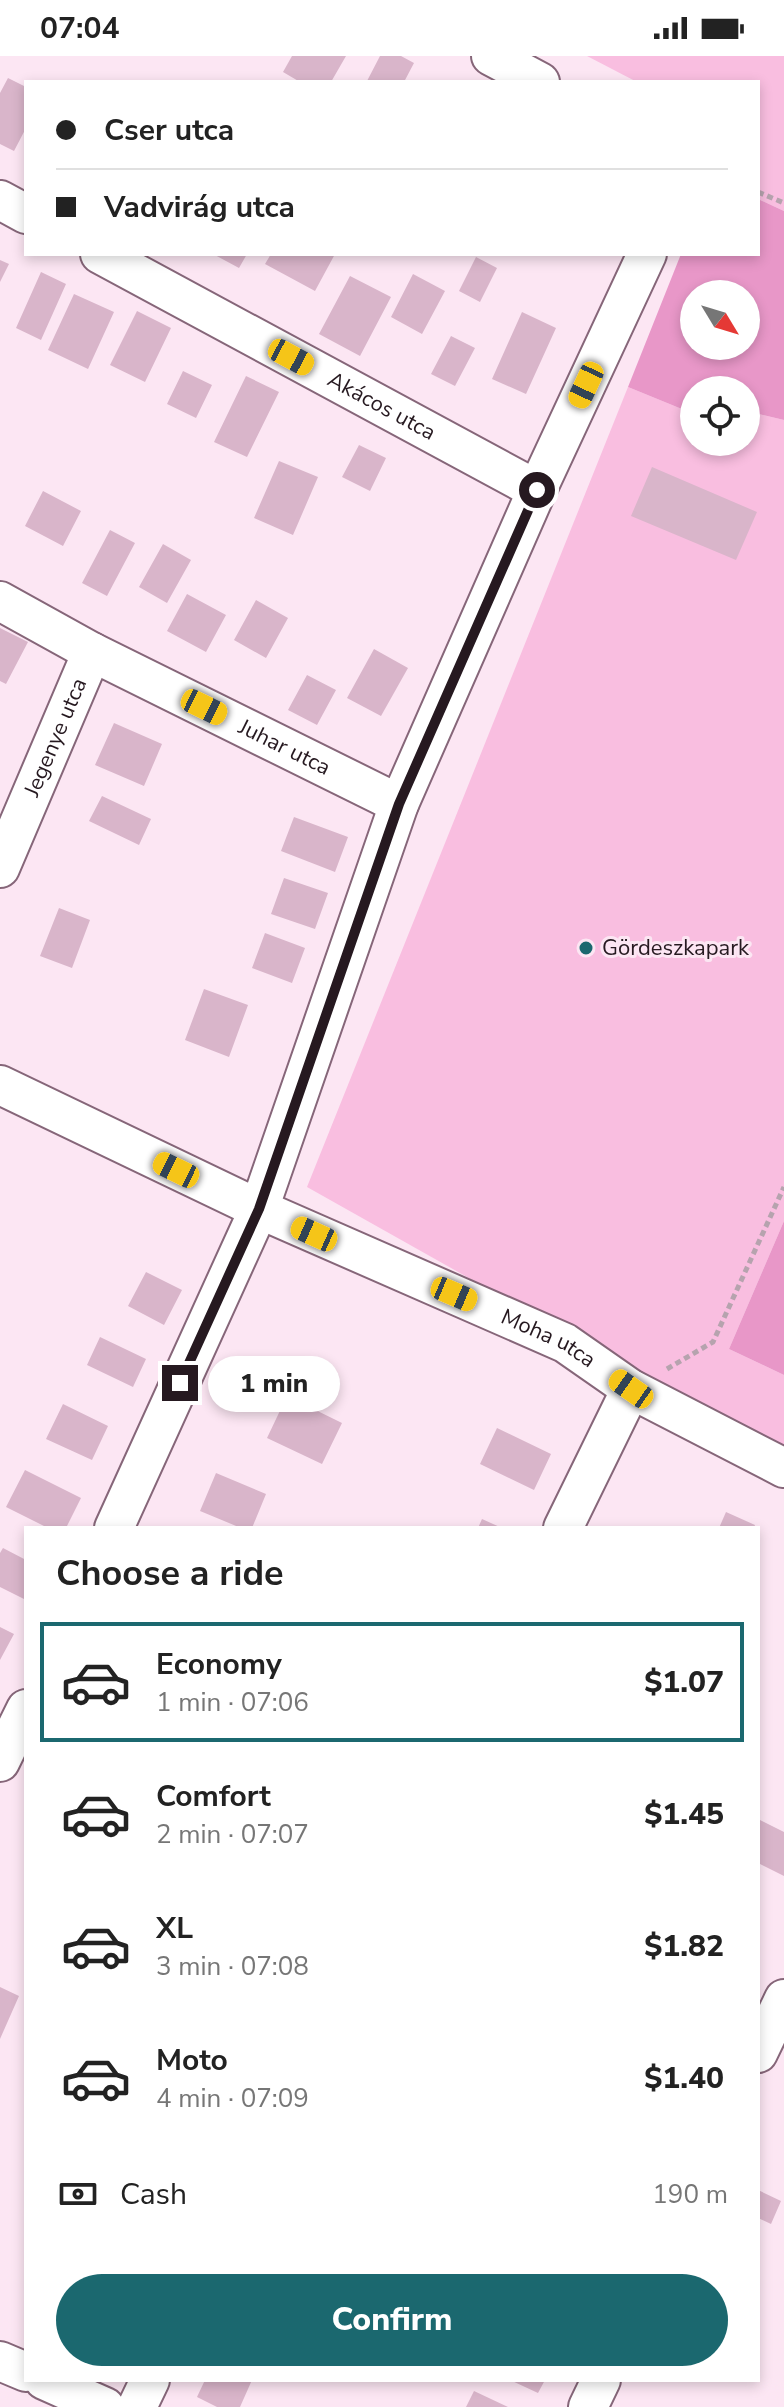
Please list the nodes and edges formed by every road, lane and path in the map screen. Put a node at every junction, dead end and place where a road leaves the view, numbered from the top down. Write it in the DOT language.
graph roads {
  1 [pos="491,56"];
  2 [pos="536,80"];
  3 [pos="760,193"];
  4 [pos="0,200"];
  5 [pos="784,203"];
  6 [pos="24,213"];
  7 [pos="104,256"];
  8 [pos="646,256"];
  9 [pos="537,490"];
  10 [pos="0,601"];
  11 [pos="92,652"];
  12 [pos="399,804"];
  13 [pos="0,868"];
  14 [pos="0,1085"];
  15 [pos="784,1187"];
  16 [pos="259,1209"];
  17 [pos="631,1389"];
  18 [pos="784,1468"];
  19 [pos="115,1526"];
  20 [pos="564,1526"];
  21 [pos="24,1713"];
  22 [pos="0,1762"];
  23 [pos="784,1999"];
  24 [pos="760,2049"];
  25 [pos="0,2361"];
  26 [pos="24,2371"];
  27 [pos="49,2382"];
  28 [pos="149,2382"];
  29 [pos="600,2382"];
  30 [pos="105,2407"];
  31 [pos="137,2407"];
  32 [pos="588,2407"];
  1 -- 2 [label="street"];
  3 -- 5 [label="path"];
  4 -- 6 [label="street"];
  7 -- 9 [label="street, Akácos utca"];
  8 -- 9 [label="street"];
  9 -- 12 [label="street"];
  10 -- 11 [label="street, Juhar utca"];
  11 -- 12 [label="street, Juhar utca"];
  11 -- 13 [label="street, Jegenye utca"];
  12 -- 16 [label="street"];
  14 -- 16 [label="street, Moha utca"];
  15 -- 17 [label="path"];
  16 -- 17 [label="street, Moha utca"];
  16 -- 19 [label="street"];
  17 -- 18 [label="street, Moha utca"];
  17 -- 20 [label="street"];
  21 -- 22 [label="street"];
  23 -- 24 [label="street"];
  25 -- 26 [label="street"];
  27 -- 30 [label="street"];
  28 -- 31 [label="street"];
  29 -- 32 [label="street"];
}
